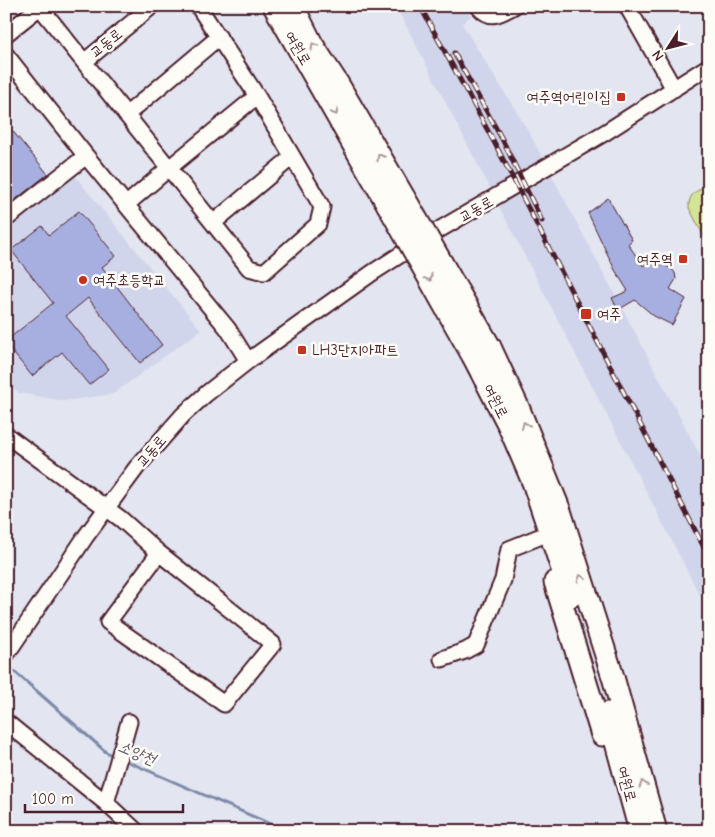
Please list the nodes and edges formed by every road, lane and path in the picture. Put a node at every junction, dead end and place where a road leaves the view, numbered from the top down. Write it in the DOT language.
graph roads {
  1 [pos="152,6"];
  2 [pos="198,6"];
  3 [pos="264,6"];
  4 [pos="274,6"];
  5 [pos="293,6"];
  6 [pos="478,6"];
  7 [pos="514,6"];
  8 [pos="627,6"];
  9 [pos="40,7"];
  10 [pos="6,34"];
  11 [pos="220,37"];
  12 [pos="6,41"];
  13 [pos="6,55"];
  14 [pos="84,62"];
  15 [pos="709,66"];
  16 [pos="310,70"];
  17 [pos="674,89"];
  18 [pos="257,96"];
  19 [pos="126,115"];
  20 [pos="86,156"];
  21 [pos="292,157"];
  22 [pos="169,168"];
  23 [pos="396,202"];
  24 [pos="127,204"];
  25 [pos="6,219"];
  26 [pos="212,222"];
  27 [pos="482,353"];
  28 [pos="248,360"];
  29 [pos="508,424"];
  30 [pos="6,435"];
  31 [pos="107,508"];
  32 [pos="539,537"];
  33 [pos="159,553"];
  34 [pos="6,655"];
  35 [pos="442,659"];
  36 [pos="6,713"];
  37 [pos="6,722"];
  38 [pos="127,725"];
  39 [pos="6,731"];
  40 [pos="45,754"];
  41 [pos="106,804"];
  42 [pos="121,825"];
  43 [pos="136,831"];
  44 [pos="638,831"];
  45 [pos="656,831"];
  1 -- 14 [label="street, 교동로"];
  2 -- 11 [label="street, 교동로"];
  3 -- 16 [label="highway"];
  4 -- 16 [label="highway, 여원로"];
  23 -- 5 [label="highway, 여원로, one-way"];
  6 -- 7 [label="street"];
  8 -- 17 [label="street"];
  9 -- 10 [label="street, 교동로"];
  9 -- 14 [label="street, 교동로"];
  11 -- 18 [label="street, 교동로"];
  11 -- 19 [label="street"];
  12 -- 13 [label="street"];
  13 -- 20 [label="street"];
  14 -- 19 [label="street, 교동로"];
  15 -- 17 [label="street, 교동로"];
  16 -- 23 [label="highway, 여원로, one-way"];
  17 -- 28 [label="street, 교동로"];
  18 -- 21 [label="street, 교동로"];
  18 -- 22 [label="street"];
  19 -- 22 [label="street, 교동로"];
  20 -- 24 [label="street"];
  20 -- 25 [label="street"];
  21 -- 26 [label="street"];
  21 -- 26 [label="street, 교동로"];
  22 -- 24 [label="street"];
  22 -- 26 [label="street, 교동로"];
  23 -- 27 [label="highway, 여원로, bridge"];
  24 -- 28 [label="street"];
  27 -- 29 [label="highway, 여원로"];
  45 -- 27 [label="highway, 여원로, one-way"];
  28 -- 31 [label="street, 교동로"];
  29 -- 32 [label="highway"];
  29 -- 44 [label="highway, 여원로"];
  30 -- 31 [label="street"];
  31 -- 33 [label="street"];
  31 -- 34 [label="street, 교동로"];
  32 -- 35 [label="street"];
  32 -- 44 [label="highway"];
  33 -- 33 [label="street"];
  36 -- 40 [label="street"];
  37 -- 40 [label="street"];
  38 -- 41 [label="street"];
  39 -- 40 [label="street"];
  40 -- 41 [label="street"];
  41 -- 42 [label="street"];
  42 -- 43 [label="street"];
}
